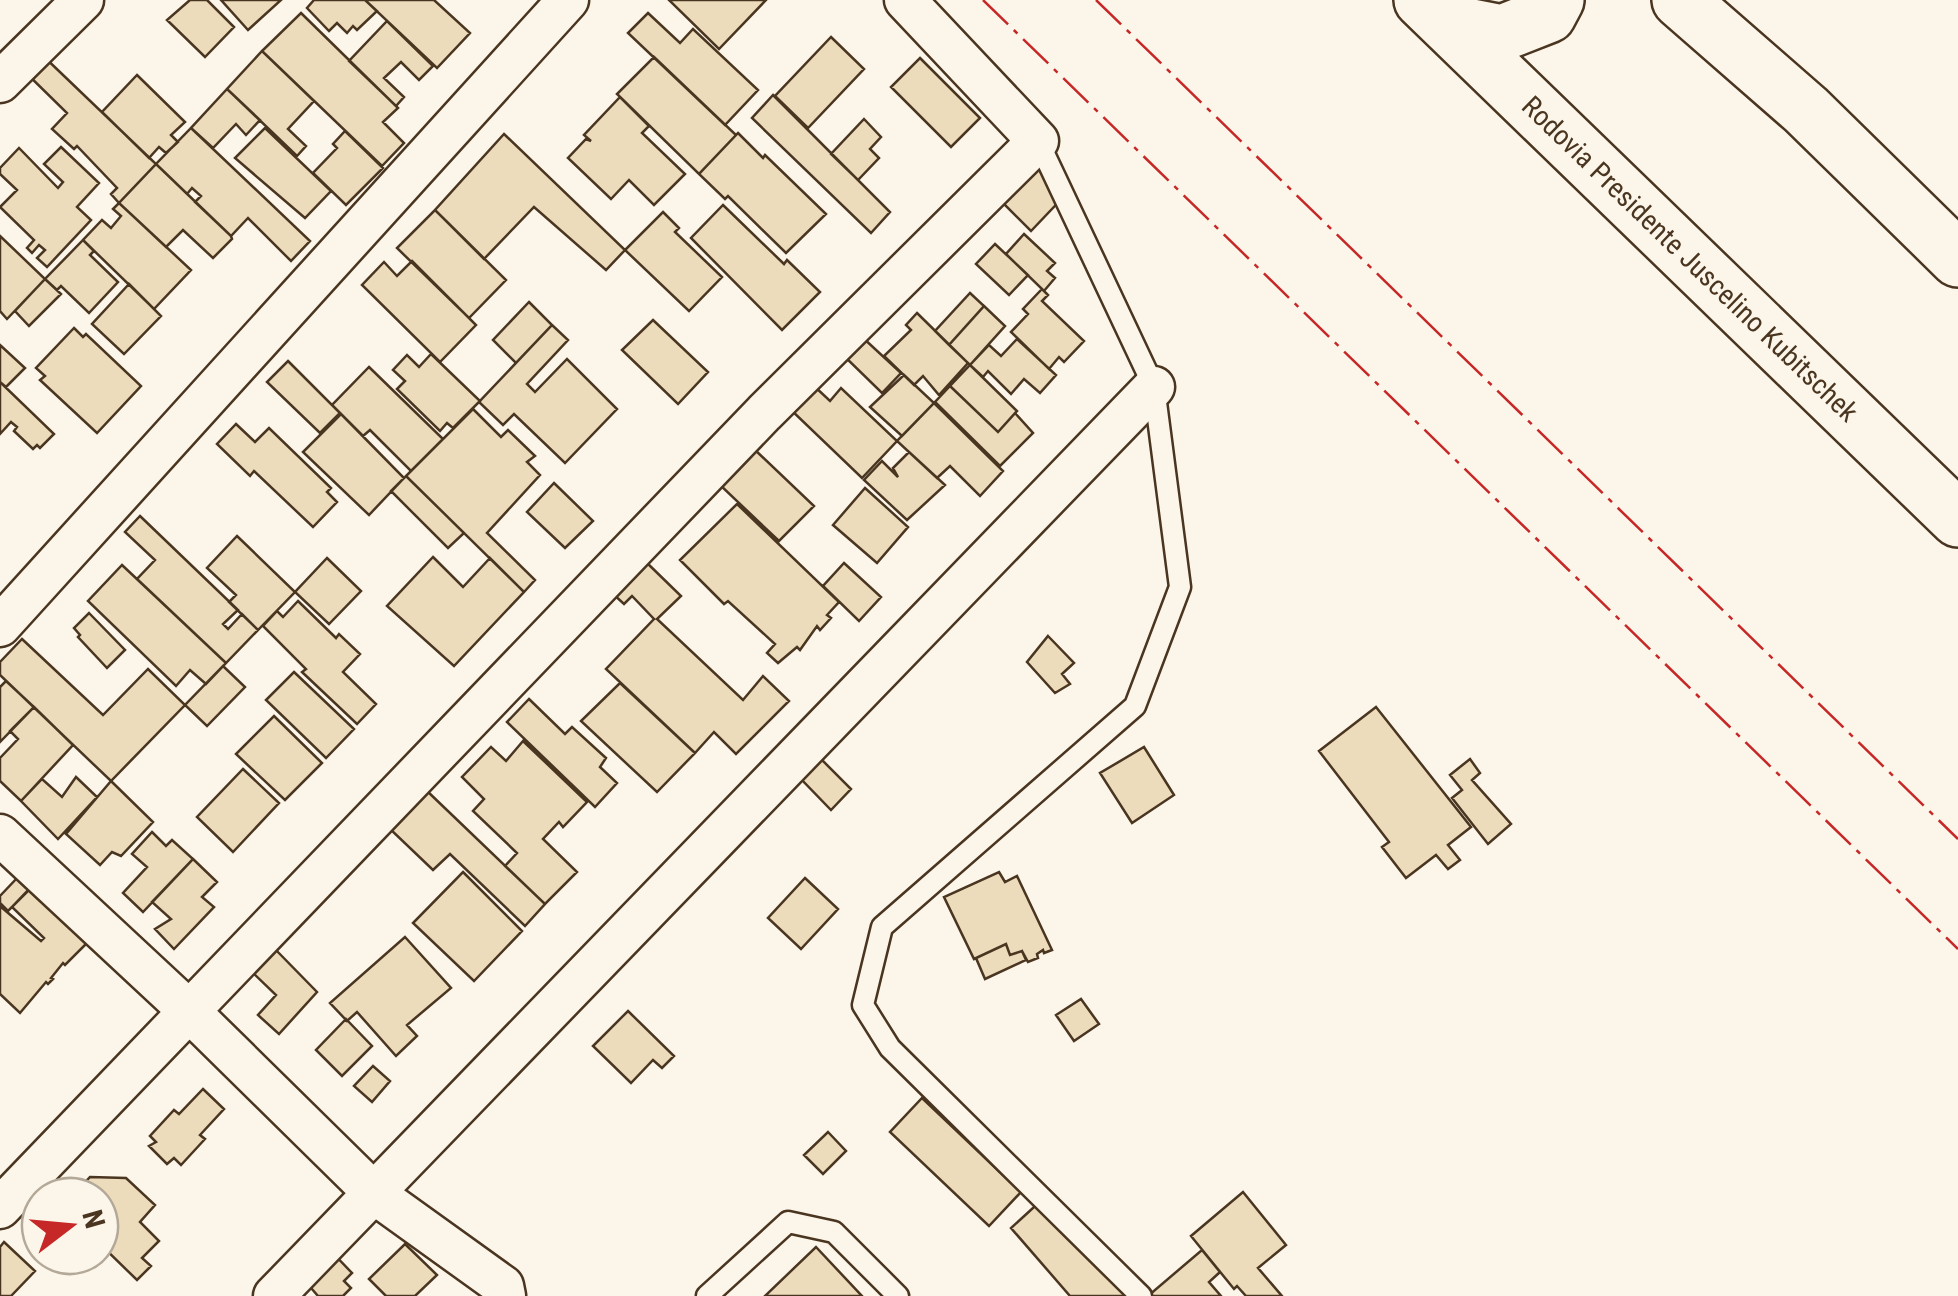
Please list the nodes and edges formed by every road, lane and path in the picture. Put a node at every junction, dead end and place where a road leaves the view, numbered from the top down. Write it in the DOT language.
graph roads {
  1 [pos="83,0"];
  2 [pos="568,0"];
  3 [pos="906,0"];
  4 [pos="1556,0"];
  5 [pos="1680,0"];
  6 [pos="1434,11"];
  7 [pos="0,82"];
  8 [pos="1038,141"];
  9 [pos="1958,259"];
  10 [pos="1154,387"];
  11 [pos="1958,519"];
  12 [pos="0,626"];
  13 [pos="0,835"];
  14 [pos="189,1011"];
  15 [pos="376,1194"];
  16 [pos="0,1208"];
  17 [pos="274,1296"];
  18 [pos="505,1296"];
  19 [pos="707,1296"];
  20 [pos="898,1296"];
  21 [pos="1141,1296"];
  1 -- 7 [label="street"];
  2 -- 12 [label="street"];
  3 -- 8 [label="street"];
  4 -- 6 [label="highway"];
  5 -- 9 [label="highway"];
  6 -- 11 [label="highway, Rodovia Presidente Juscelino Kubitschek"];
  8 -- 10 [label="lane"];
  8 -- 14 [label="street"];
  10 -- 15 [label="street"];
  10 -- 21 [label="lane"];
  13 -- 14 [label="street"];
  14 -- 15 [label="street"];
  14 -- 16 [label="street"];
  15 -- 17 [label="street"];
  15 -- 18 [label="street"];
  19 -- 20 [label="lane"];
}
